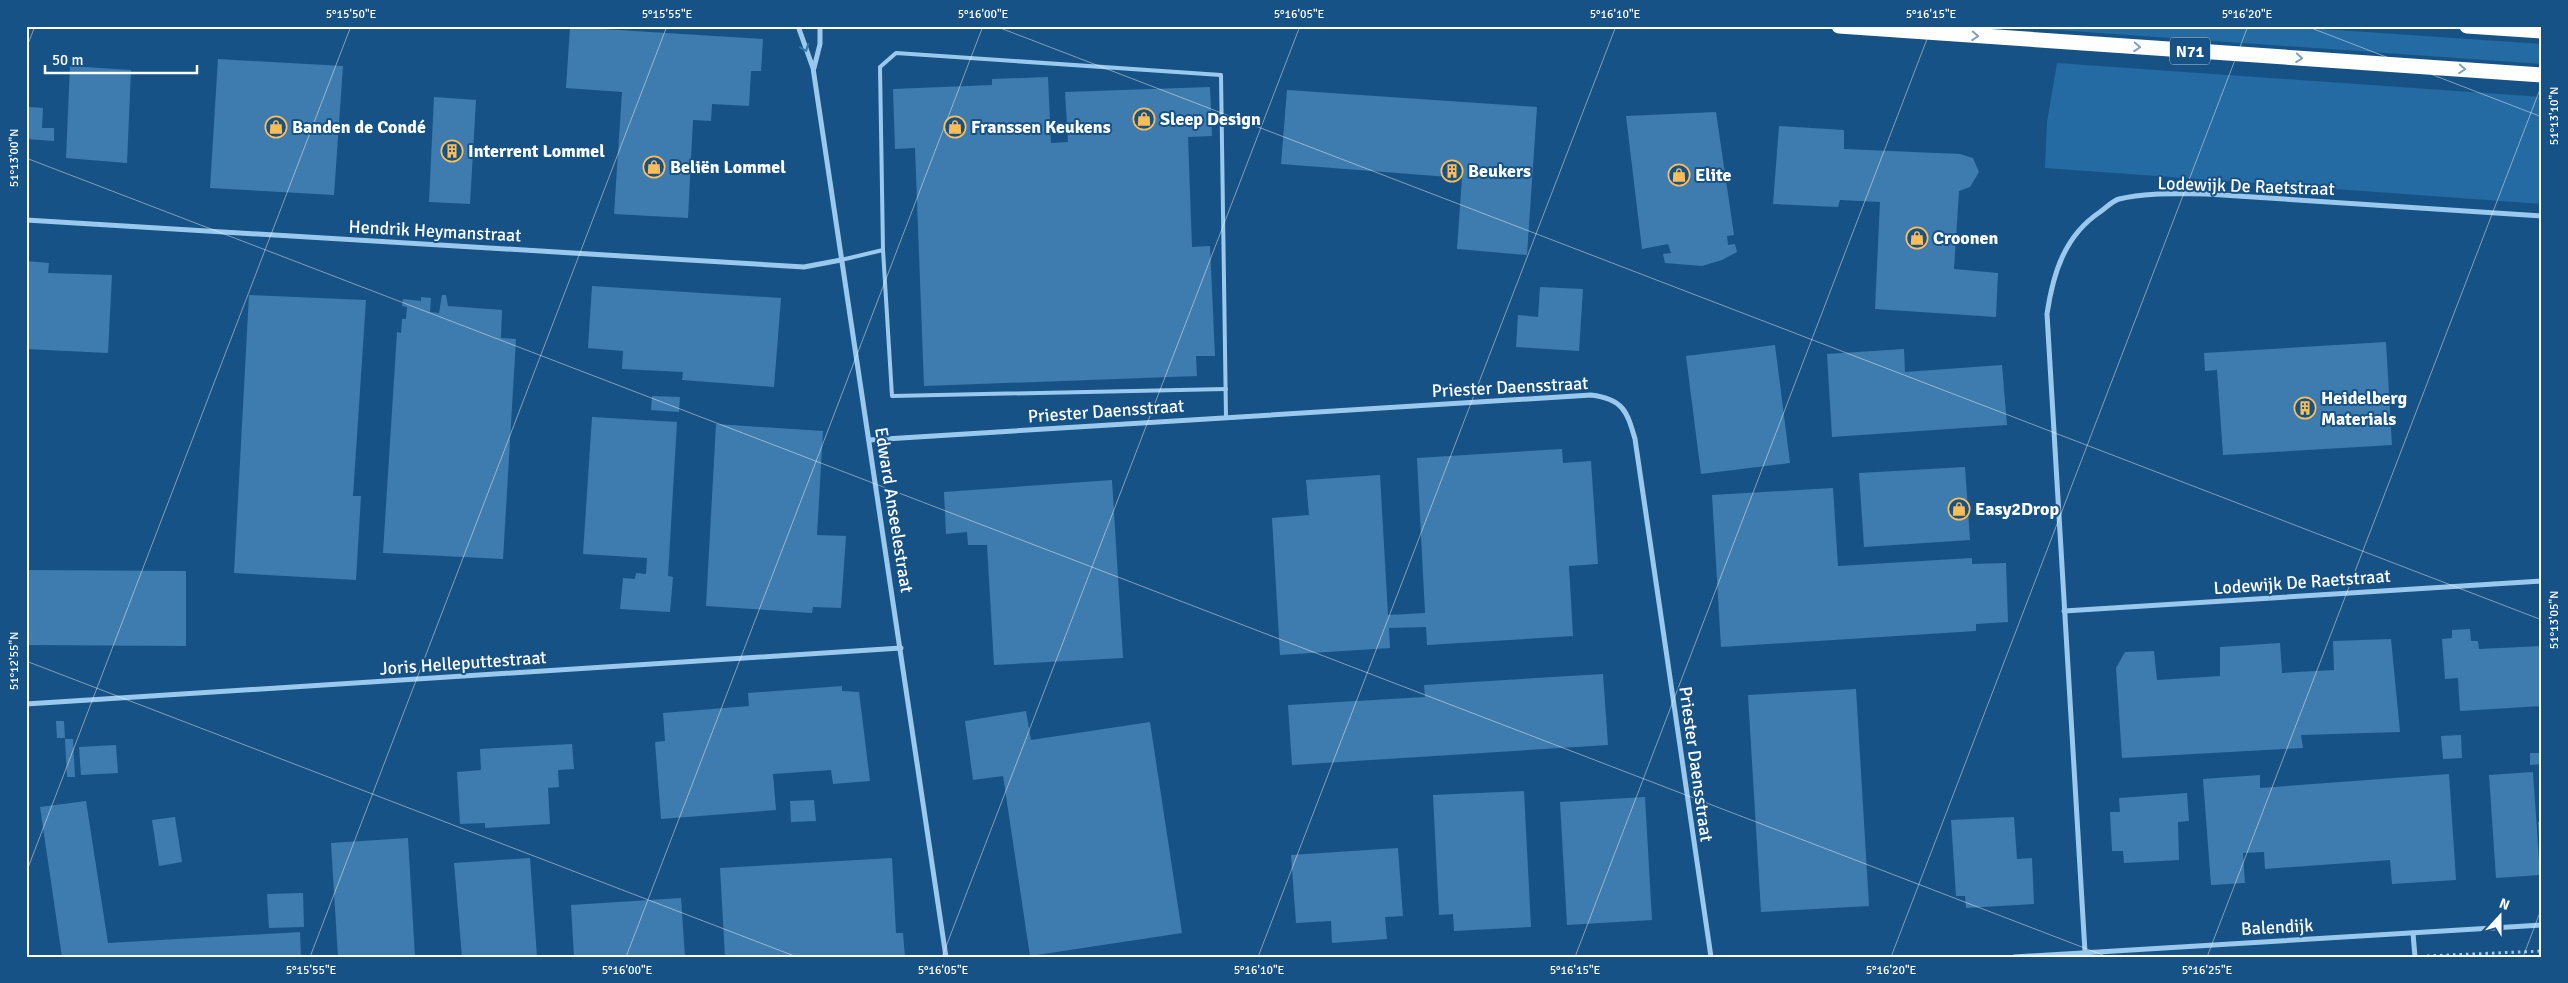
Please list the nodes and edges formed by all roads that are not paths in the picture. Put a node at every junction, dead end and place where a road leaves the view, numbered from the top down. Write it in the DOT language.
graph roads {
  1 [pos="798,26"];
  2 [pos="820,26"];
  3 [pos="1839,26"];
  4 [pos="2467,26"];
  5 [pos="2542,31"];
  6 [pos="814,68"];
  7 [pos="2542,75"];
  8 [pos="2542,216"];
  9 [pos="26,220"];
  10 [pos="883,250"];
  11 [pos="841,260"];
  12 [pos="1226,389"];
  13 [pos="1226,417"];
  14 [pos="868,440"];
  15 [pos="2542,581"];
  16 [pos="2064,611"];
  17 [pos="901,648"];
  18 [pos="26,704"];
  19 [pos="2542,926"];
  20 [pos="2413,933"];
  21 [pos="2085,952"];
  22 [pos="946,957"];
  23 [pos="1711,957"];
  24 [pos="2014,957"];
  25 [pos="2415,957"];
  1 -- 6 [label="street, Edward Anseelestraat, one-way"];
  2 -- 6 [label="street, Edward Anseelestraat"];
  3 -- 7 [label="highway, N71, one-way"];
  4 -- 5 [label="highway"];
  6 -- 11 [label="street, Edward Anseelestraat"];
  8 -- 16 [label="street, Lodewijk De Raetstraat"];
  9 -- 11 [label="street, Hendrik Heymanstraat"];
  10 -- 11 [label="lane"];
  10 -- 12 [label="lane"];
  10 -- 12 [label="lane"];
  11 -- 14 [label="street, Edward Anseelestraat"];
  12 -- 13 [label="lane"];
  13 -- 14 [label="street, Priester Daensstraat"];
  13 -- 23 [label="street, Priester Daensstraat"];
  14 -- 17 [label="street, Edward Anseelestraat"];
  15 -- 16 [label="street, Lodewijk De Raetstraat"];
  16 -- 21 [label="street, Lodewijk De Raetstraat"];
  17 -- 18 [label="street, Joris Helleputtestraat"];
  17 -- 22 [label="street, Edward Anseelestraat"];
  19 -- 20 [label="street, Balendijk"];
  20 -- 21 [label="street, Balendijk"];
  20 -- 25 [label="street"];
  21 -- 24 [label="street, Balendijk"];
}
